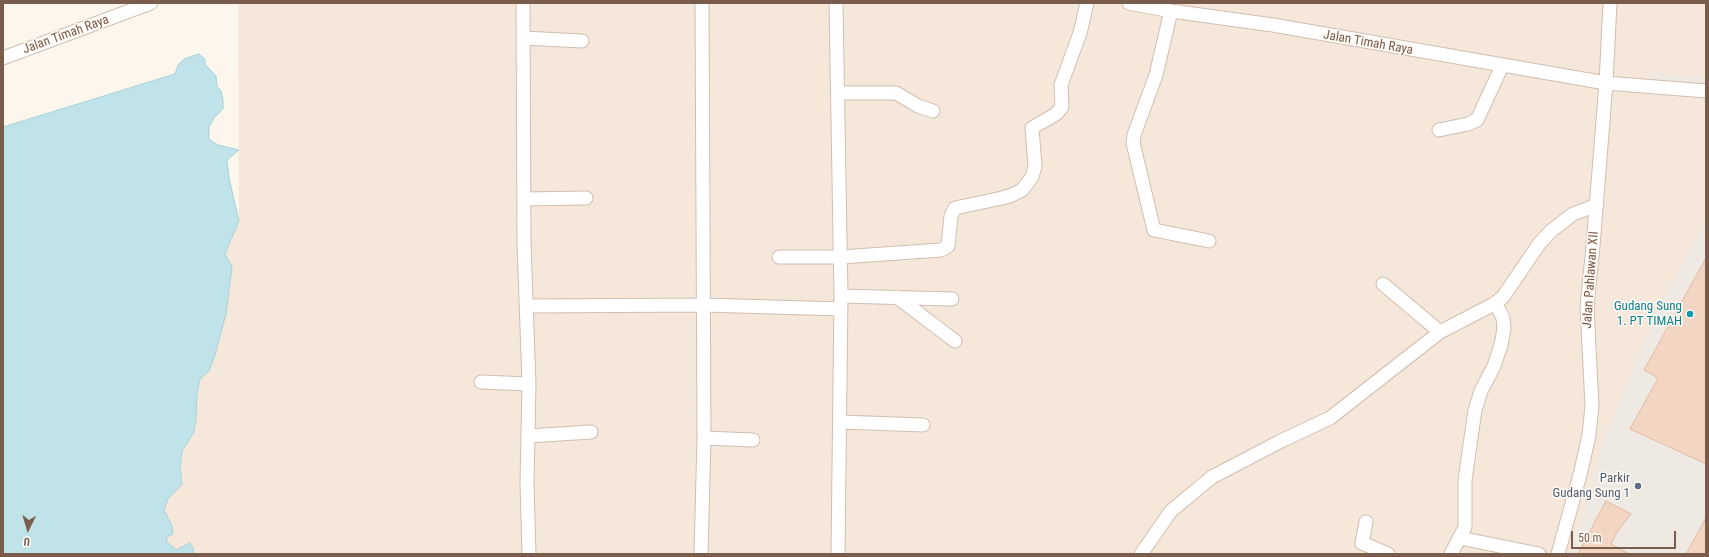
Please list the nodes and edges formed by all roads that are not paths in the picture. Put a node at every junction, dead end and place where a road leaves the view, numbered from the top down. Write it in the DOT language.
graph roads {
  1 [pos="151,3"];
  2 [pos="523,3"];
  3 [pos="702,3"];
  4 [pos="836,3"];
  5 [pos="1087,3"];
  6 [pos="1129,3"];
  7 [pos="1610,3"];
  8 [pos="1171,11"];
  9 [pos="523,38"];
  10 [pos="582,41"];
  11 [pos="3,58"];
  12 [pos="1502,66"];
  13 [pos="1606,84"];
  14 [pos="1706,91"];
  15 [pos="839,93"];
  16 [pos="933,111"];
  17 [pos="1439,130"];
  18 [pos="586,198"];
  19 [pos="524,199"];
  20 [pos="1596,205"];
  21 [pos="1209,241"];
  22 [pos="779,257"];
  23 [pos="841,257"];
  24 [pos="1383,284"];
  25 [pos="841,296"];
  26 [pos="896,297"];
  27 [pos="952,299"];
  28 [pos="1494,304"];
  29 [pos="704,305"];
  30 [pos="527,306"];
  31 [pos="841,309"];
  32 [pos="1440,332"];
  33 [pos="954,341"];
  34 [pos="481,382"];
  35 [pos="529,384"];
  36 [pos="840,422"];
  37 [pos="923,425"];
  38 [pos="591,432"];
  39 [pos="528,436"];
  40 [pos="704,438"];
  41 [pos="753,440"];
  42 [pos="1366,522"];
  43 [pos="1460,538"];
  44 [pos="529,554"];
  45 [pos="701,554"];
  46 [pos="838,554"];
  47 [pos="1141,554"];
  48 [pos="1388,554"];
  49 [pos="1451,554"];
  50 [pos="1539,554"];
  51 [pos="1558,554"];
  1 -- 11 [label="street, Jalan Timah Raya"];
  2 -- 9 [label="street"];
  3 -- 29 [label="street"];
  4 -- 15 [label="street"];
  5 -- 23 [label="street"];
  6 -- 8 [label="street, Jalan Timah Raya"];
  7 -- 13 [label="street, Jalan Pahlawan XII"];
  8 -- 12 [label="street, Jalan Timah Raya"];
  8 -- 21 [label="street"];
  9 -- 10 [label="street"];
  9 -- 19 [label="street"];
  12 -- 13 [label="street, Jalan Timah Raya"];
  12 -- 17 [label="street"];
  13 -- 14 [label="street, Jalan Timah Raya"];
  13 -- 20 [label="street, Jalan Pahlawan XII"];
  15 -- 16 [label="street"];
  15 -- 23 [label="street"];
  18 -- 19 [label="street"];
  19 -- 30 [label="street"];
  20 -- 28 [label="street"];
  20 -- 51 [label="street, Jalan Pahlawan XII"];
  22 -- 23 [label="street"];
  23 -- 25 [label="street"];
  24 -- 32 [label="street"];
  25 -- 26 [label="street"];
  25 -- 31 [label="street"];
  26 -- 27 [label="street"];
  26 -- 33 [label="street"];
  28 -- 32 [label="street"];
  28 -- 43 [label="street"];
  29 -- 30 [label="street"];
  29 -- 31 [label="street"];
  29 -- 40 [label="street"];
  30 -- 35 [label="street"];
  31 -- 36 [label="street"];
  32 -- 47 [label="street"];
  34 -- 35 [label="street"];
  35 -- 39 [label="street"];
  36 -- 37 [label="street"];
  36 -- 46 [label="street"];
  38 -- 39 [label="street"];
  39 -- 44 [label="street"];
  40 -- 41 [label="street"];
  40 -- 45 [label="street"];
  42 -- 48 [label="street"];
  43 -- 49 [label="street"];
  43 -- 50 [label="street"];
}
